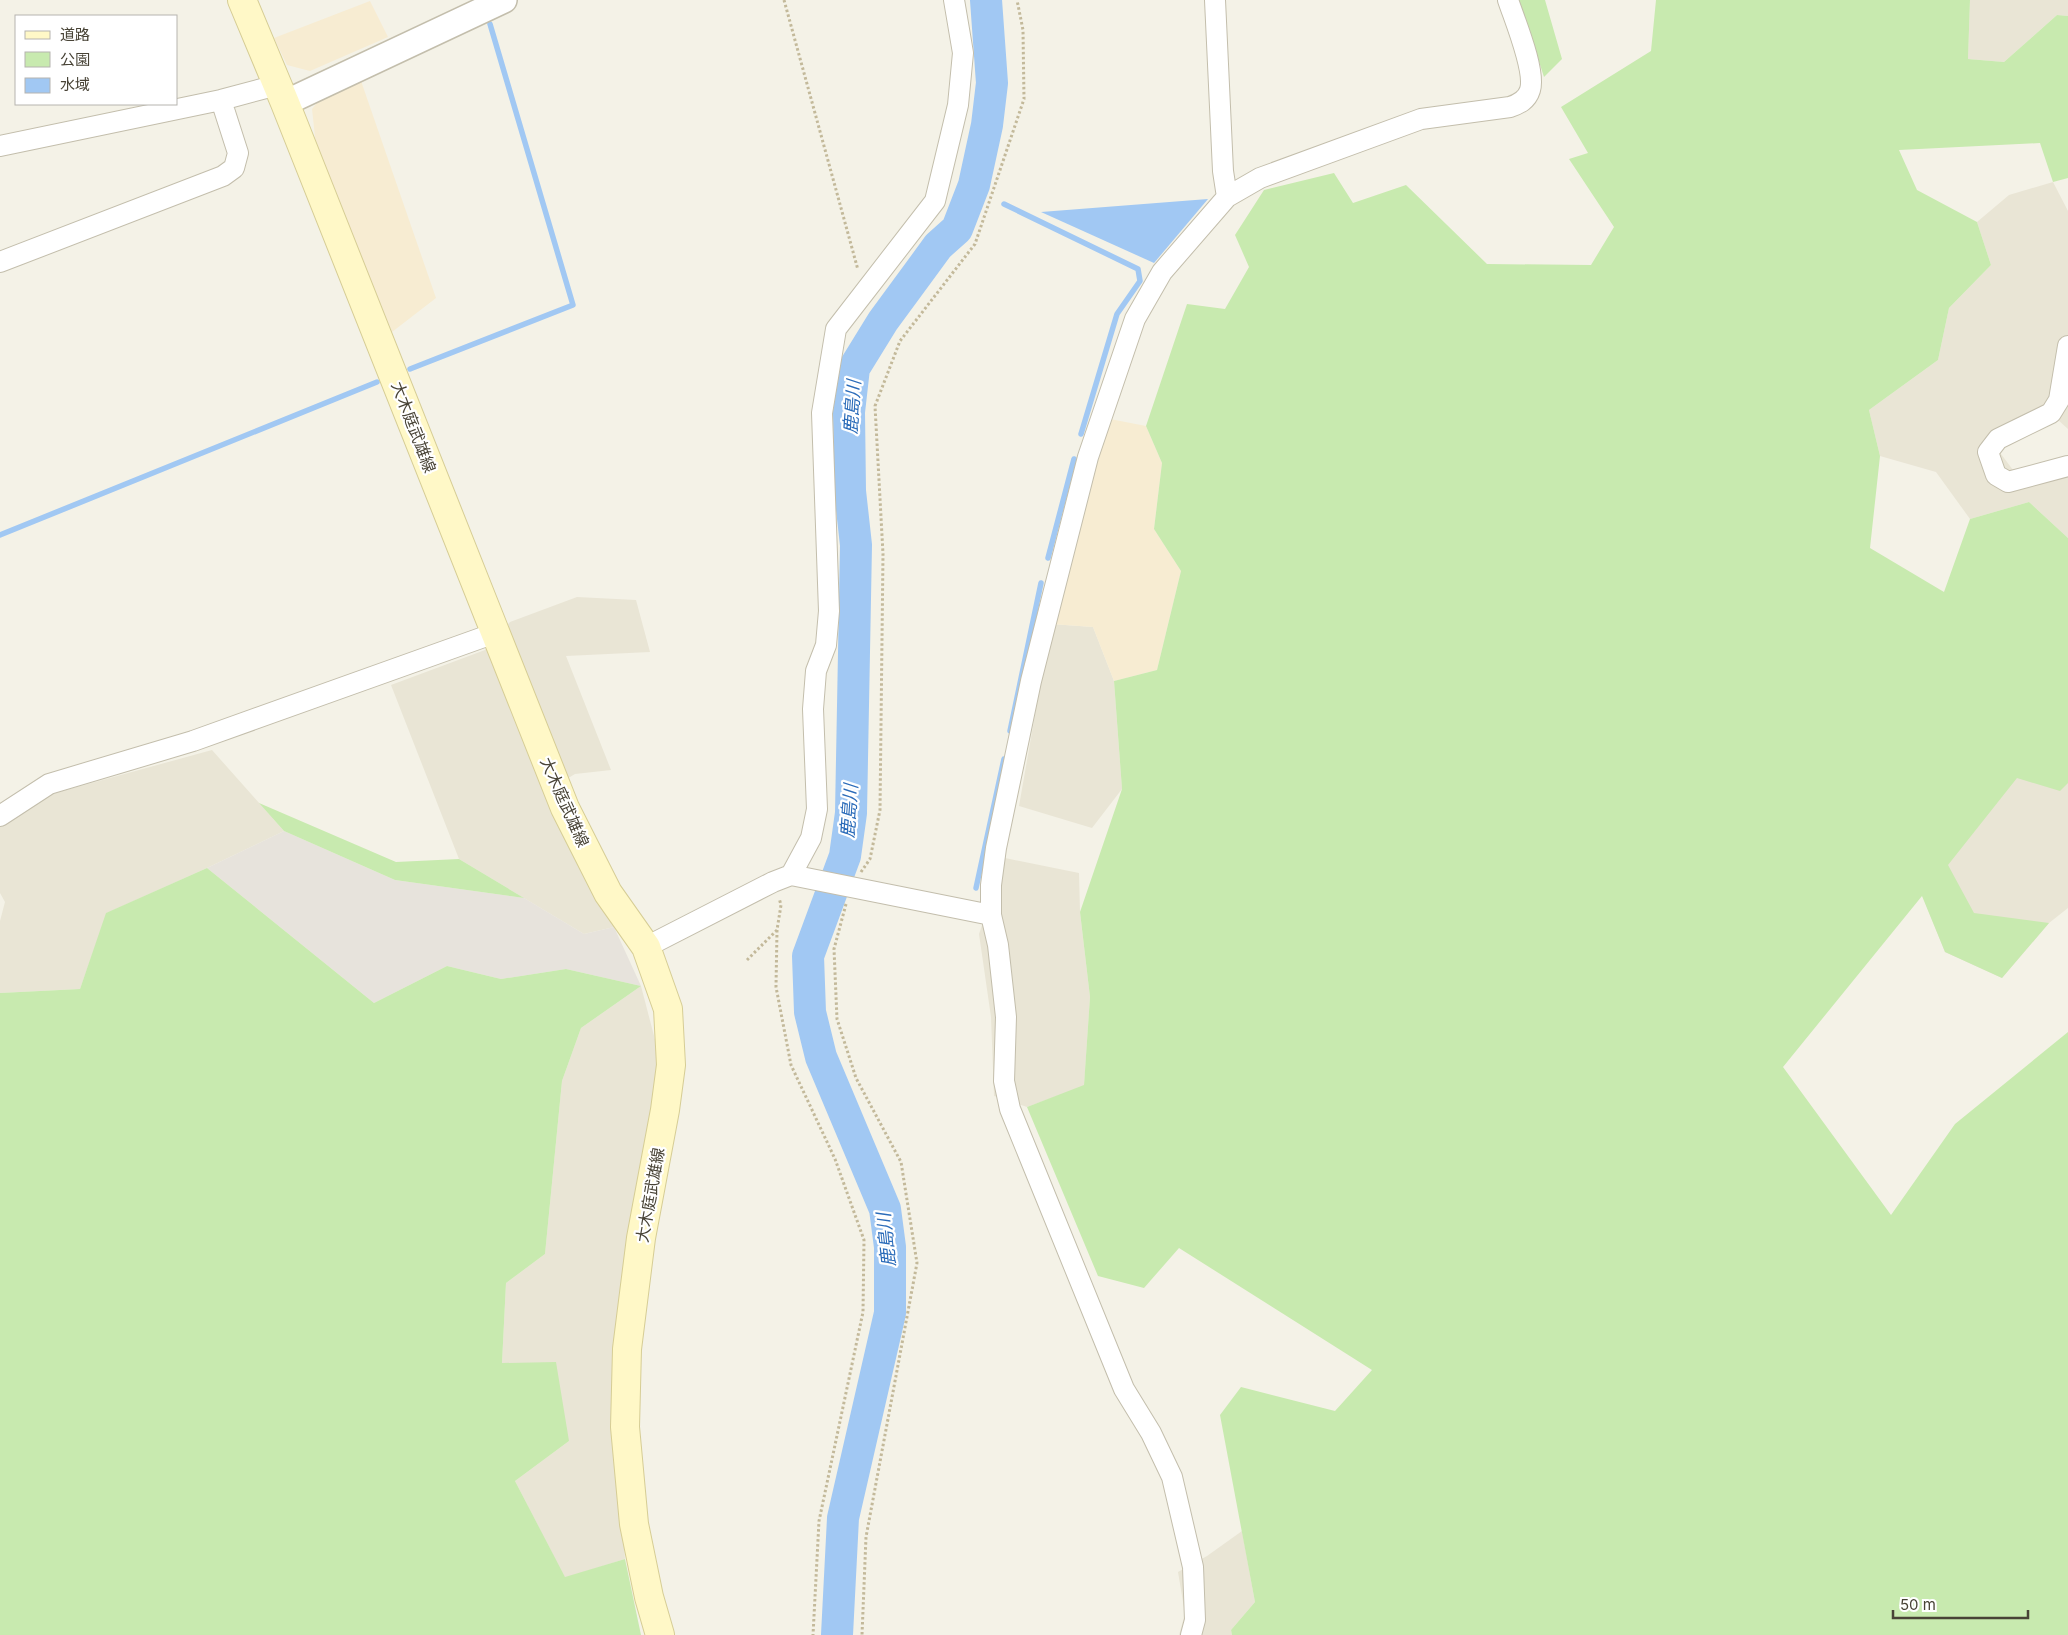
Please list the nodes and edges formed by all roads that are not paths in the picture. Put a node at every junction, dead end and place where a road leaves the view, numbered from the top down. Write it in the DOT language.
graph roads {
  1 [pos="242,0"];
  2 [pos="504,0"];
  3 [pos="954,0"];
  4 [pos="1215,0"];
  5 [pos="1508,0"];
  6 [pos="469,8"];
  7 [pos="281,94"];
  8 [pos="221,100"];
  9 [pos="0,146"];
  10 [pos="1227,196"];
  11 [pos="0,262"];
  12 [pos="2068,346"];
  13 [pos="2068,466"];
  14 [pos="495,633"];
  15 [pos="0,816"];
  16 [pos="796,876"];
  17 [pos="991,915"];
  18 [pos="646,947"];
  19 [pos="660,1635"];
  20 [pos="1191,1635"];
  1 -- 7 [label="main road, 大木庭武雄線"];
  2 -- 6 [label="street"];
  3 -- 16 [label="street"];
  4 -- 10 [label="street"];
  5 -- 10 [label="street"];
  6 -- 7 [label="street"];
  7 -- 8 [label="street"];
  7 -- 14 [label="main road, 大木庭武雄線"];
  8 -- 9 [label="street"];
  8 -- 11 [label="street"];
  10 -- 17 [label="street"];
  12 -- 13 [label="street"];
  14 -- 15 [label="street"];
  14 -- 18 [label="main road, 大木庭武雄線"];
  16 -- 17 [label="street"];
  16 -- 18 [label="street"];
  17 -- 20 [label="street"];
  18 -- 19 [label="main road, 大木庭武雄線"];
}
